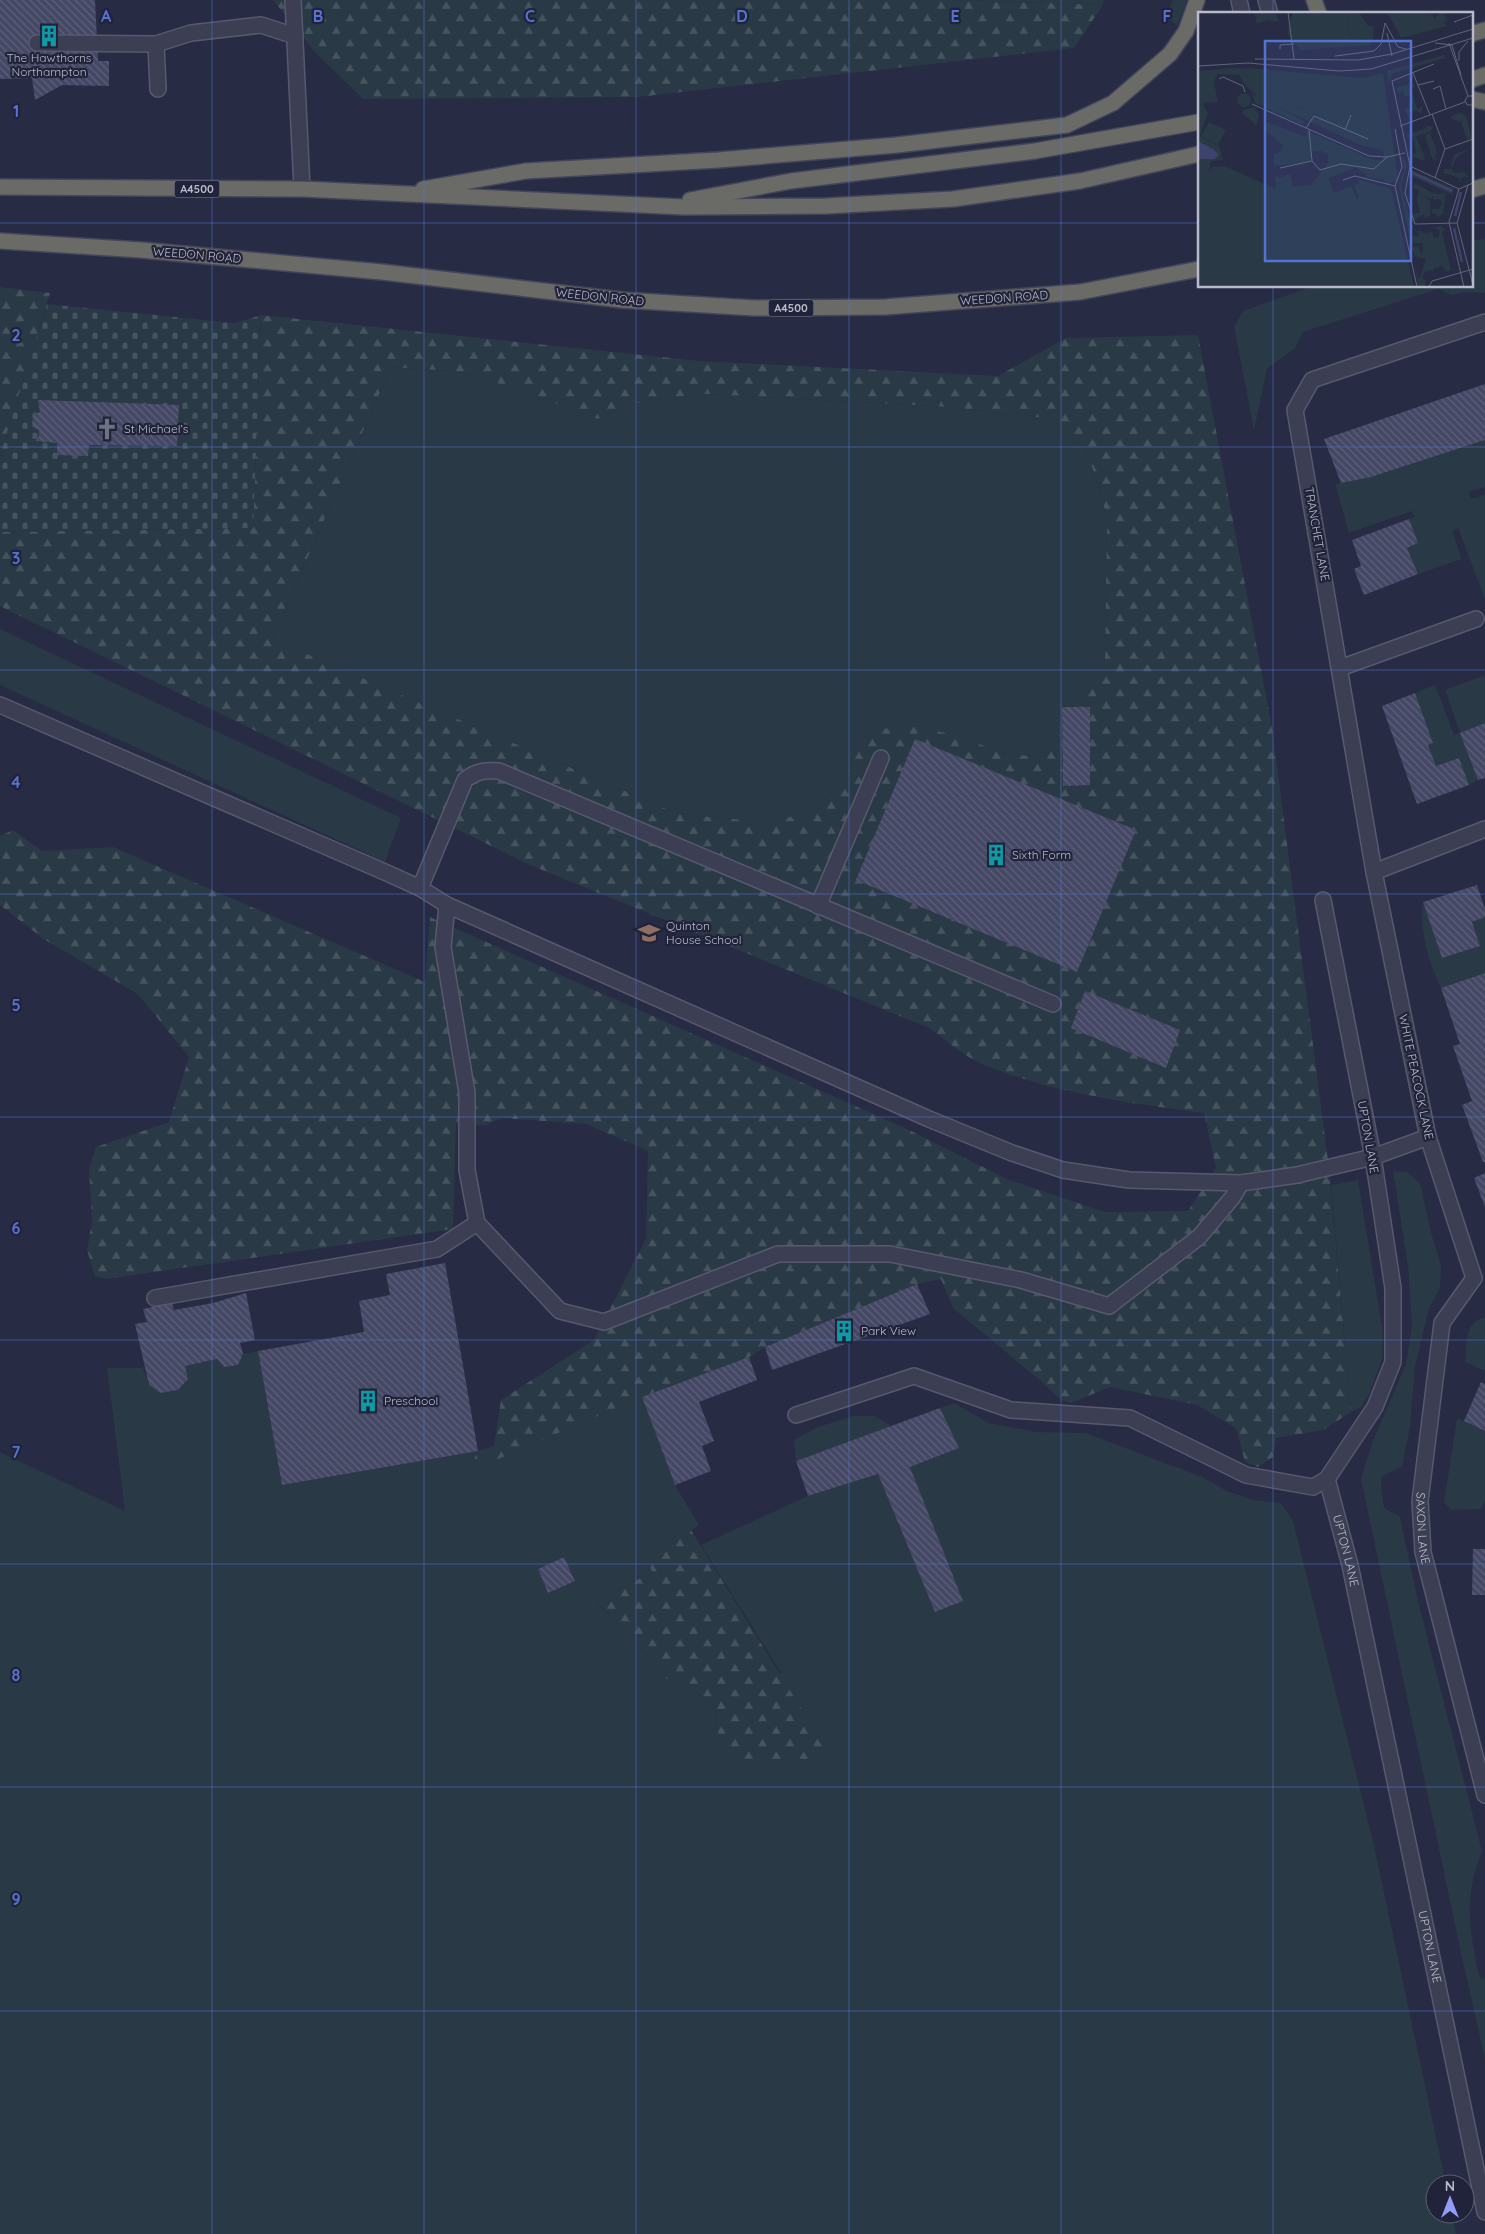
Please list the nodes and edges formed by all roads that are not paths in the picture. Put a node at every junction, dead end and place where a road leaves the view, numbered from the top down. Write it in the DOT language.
graph roads {
  1 [pos="293,0"];
  2 [pos="1197,0"];
  3 [pos="1314,0"];
  4 [pos="1318,12"];
  5 [pos="1485,30"];
  6 [pos="1472,34"];
  7 [pos="295,36"];
  8 [pos="37,43"];
  9 [pos="156,44"];
  10 [pos="1485,75"];
  11 [pos="1472,80"];
  12 [pos="158,89"];
  13 [pos="1472,99"];
  14 [pos="1485,102"];
  15 [pos="1198,122"];
  16 [pos="1198,154"];
  17 [pos="1485,186"];
  18 [pos="0,187"];
  19 [pos="302,189"];
  20 [pos="1472,190"];
  21 [pos="394,194"];
  22 [pos="659,206"];
  23 [pos="0,241"];
  24 [pos="1198,269"];
  25 [pos="1485,322"];
  26 [pos="1476,619"];
  27 [pos="1340,668"];
  28 [pos="0,705"];
  29 [pos="881,758"];
  30 [pos="1485,830"];
  31 [pos="1374,872"];
  32 [pos="420,888"];
  33 [pos="1323,900"];
  34 [pos="447,905"];
  35 [pos="818,906"];
  36 [pos="1053,1004"];
  37 [pos="1428,1138"];
  38 [pos="1373,1157"];
  39 [pos="1241,1183"];
  40 [pos="477,1223"];
  41 [pos="1480,1280"];
  42 [pos="155,1298"];
  43 [pos="796,1415"];
  44 [pos="1327,1479"];
  45 [pos="1485,1795"];
  46 [pos="1485,2212"];
  1 -- 7 [label="street"];
  2 -- 21 [label="highway"];
  3 -- 4 [label="highway"];
  5 -- 6 [label="highway"];
  7 -- 9 [label="street"];
  7 -- 19 [label="street"];
  8 -- 9 [label="street"];
  9 -- 12 [label="street"];
  10 -- 11 [label="highway"];
  13 -- 14 [label="highway"];
  15 -- 22 [label="highway"];
  16 -- 22 [label="highway, A4500"];
  17 -- 20 [label="highway"];
  18 -- 19 [label="highway, A4500"];
  19 -- 21 [label="highway, A4500"];
  21 -- 22 [label="highway, A4500"];
  23 -- 24 [label="highway, WEEDON ROAD / A4500"];
  25 -- 27 [label="street, TRANCHET LANE"];
  26 -- 27 [label="street"];
  27 -- 31 [label="street, TRANCHET LANE"];
  28 -- 32 [label="street"];
  29 -- 35 [label="street"];
  30 -- 31 [label="street"];
  31 -- 37 [label="street, WHITE PEACOCK LANE"];
  32 -- 34 [label="street"];
  32 -- 35 [label="street"];
  33 -- 38 [label="street, UPTON LANE"];
  34 -- 39 [label="street"];
  34 -- 40 [label="street"];
  35 -- 36 [label="street"];
  37 -- 38 [label="street"];
  37 -- 41 [label="street, WHITE PEACOCK LANE"];
  38 -- 39 [label="street"];
  38 -- 44 [label="street, UPTON LANE"];
  39 -- 40 [label="street"];
  40 -- 42 [label="street"];
  41 -- 45 [label="street, SAXON LANE"];
  43 -- 44 [label="street"];
  44 -- 46 [label="street, UPTON LANE"];
}
